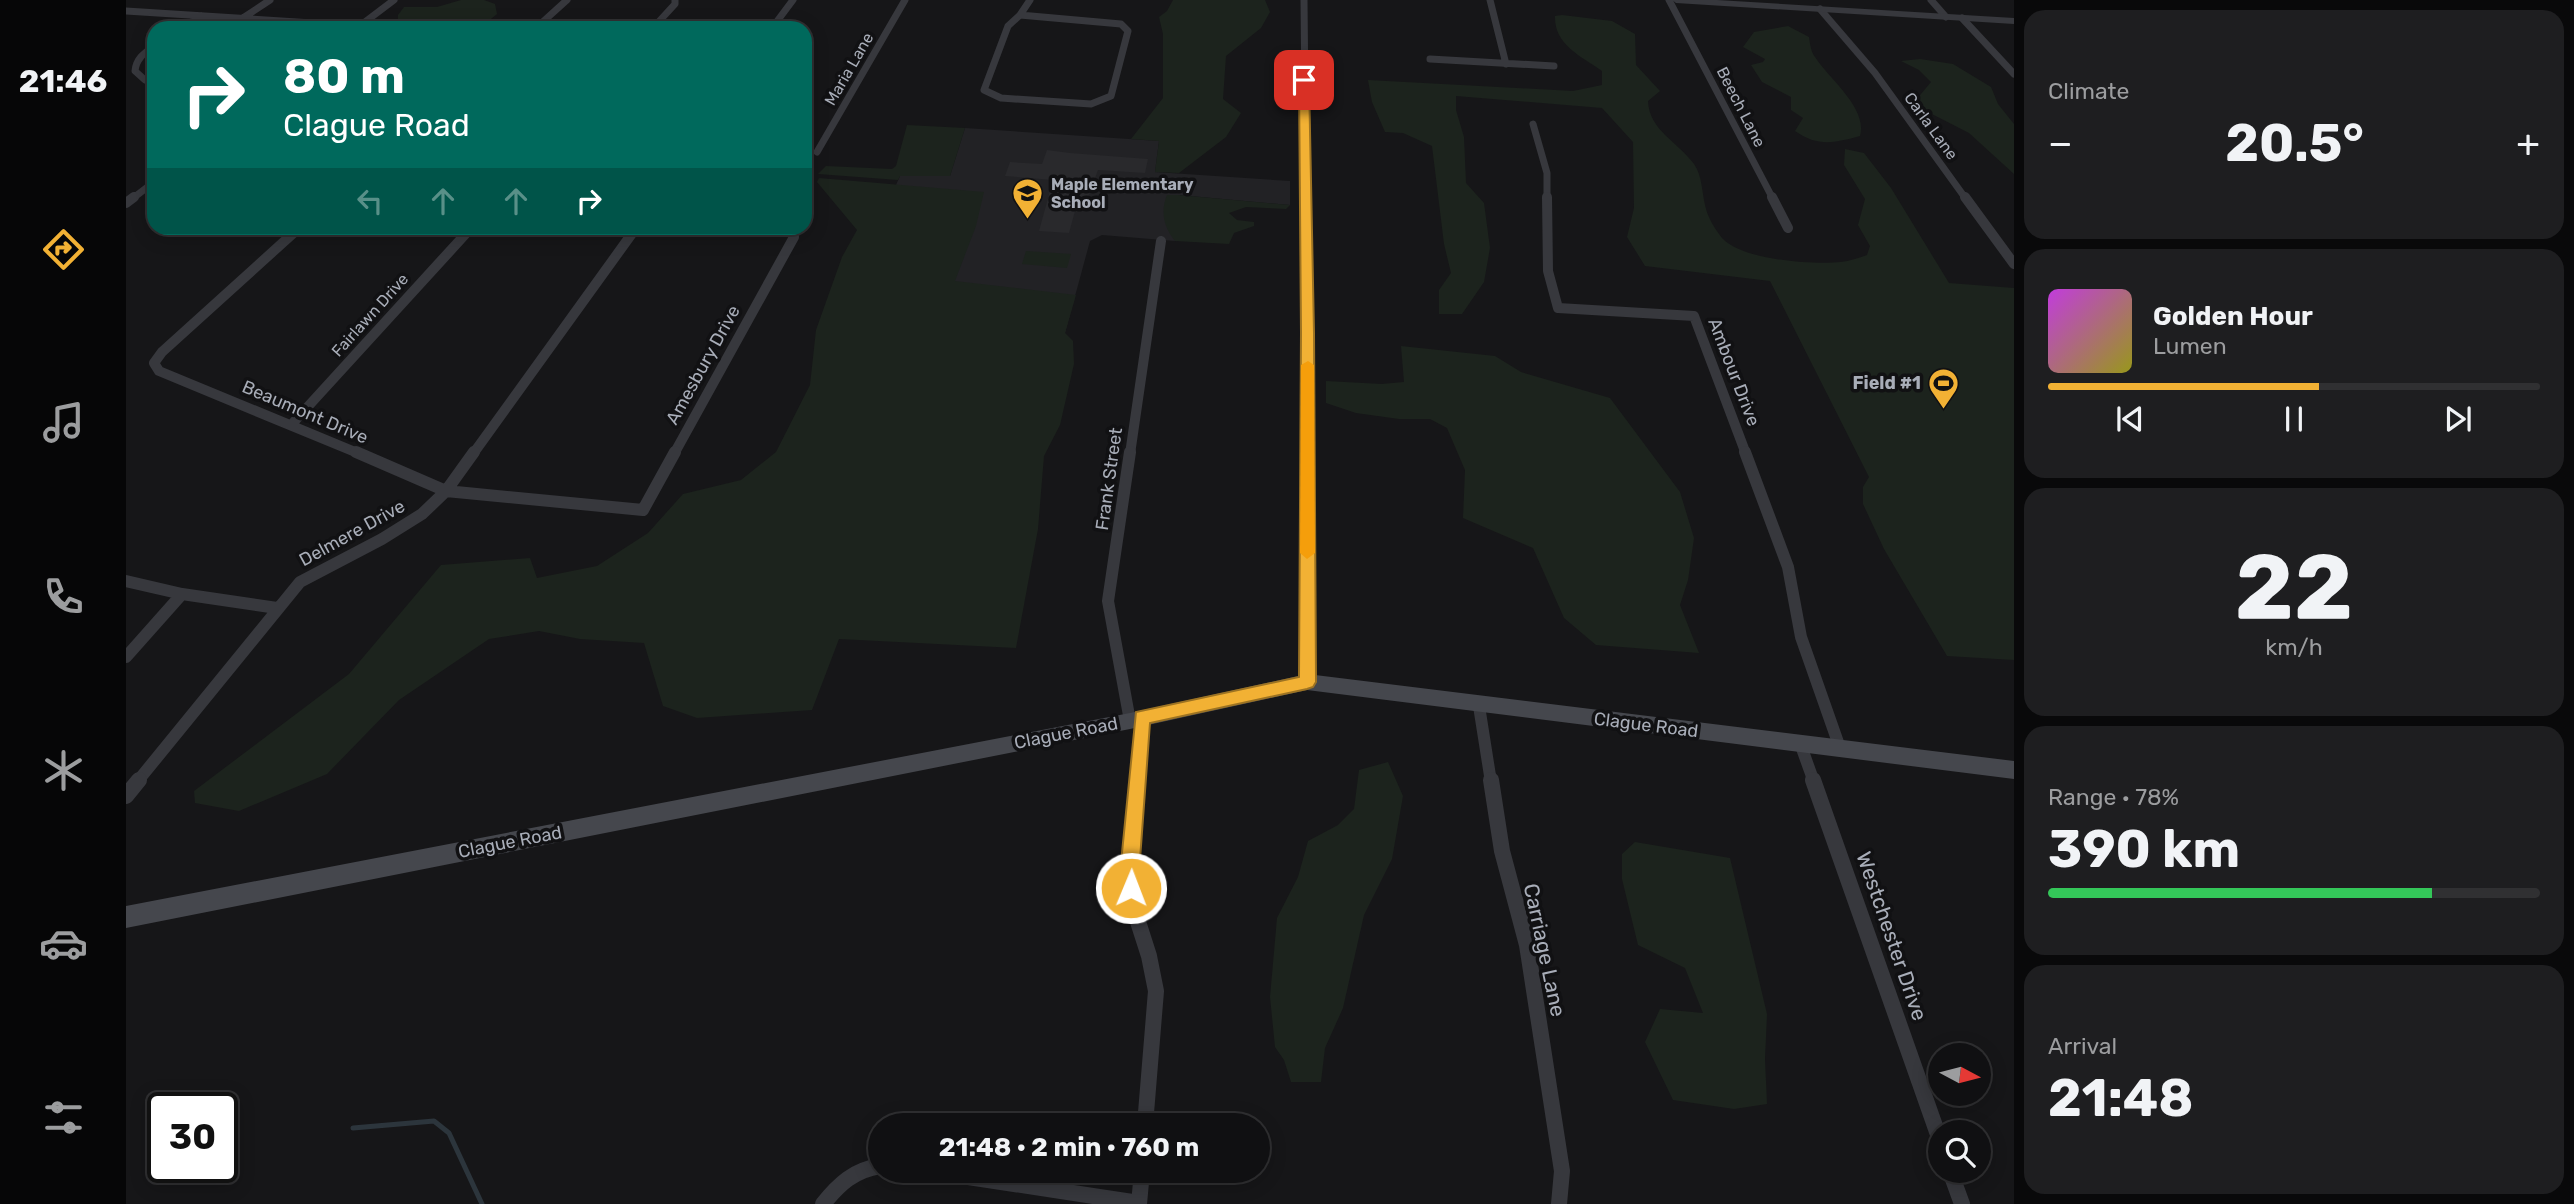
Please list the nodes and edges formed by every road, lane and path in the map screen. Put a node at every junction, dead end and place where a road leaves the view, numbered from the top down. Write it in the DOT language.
graph roads {
  1 [pos="270,0"];
  2 [pos="394,0"];
  3 [pos="567,0"];
  4 [pos="675,0"];
  5 [pos="793,0"];
  6 [pos="905,0"];
  7 [pos="1030,0"];
  8 [pos="1304,0"];
  9 [pos="1490,0"];
  10 [pos="1670,0"];
  11 [pos="1676,0"];
  12 [pos="1931,0"];
  13 [pos="1820,9"];
  14 [pos="126,11"];
  15 [pos="1020,15"];
  16 [pos="202,16"];
  17 [pos="1946,17"];
  18 [pos="242,18"];
  19 [pos="1962,18"];
  20 [pos="194,21"];
  21 [pos="281,21"];
  22 [pos="366,21"];
  23 [pos="544,21"];
  24 [pos="659,21"];
  25 [pos="777,21"];
  26 [pos="2014,21"];
  27 [pos="147,52"];
  28 [pos="1430,59"];
  29 [pos="1506,64"];
  30 [pos="1553,66"];
  31 [pos="2014,74"];
  32 [pos="145,80"];
  33 [pos="1533,124"];
  34 [pos="817,152"];
  35 [pos="147,187"];
  36 [pos="126,203"];
  37 [pos="1788,228"];
  38 [pos="291,235"];
  39 [pos="465,235"];
  40 [pos="631,235"];
  41 [pos="791,235"];
  42 [pos="1161,241"];
  43 [pos="2014,264"];
  44 [pos="292,424"];
  45 [pos="446,491"];
  46 [pos="643,510"];
  47 [pos="126,582"];
  48 [pos="183,594"];
  49 [pos="277,608"];
  50 [pos="126,657"];
  51 [pos="1307,682"];
  52 [pos="1479,706"];
  53 [pos="1136,719"];
  54 [pos="1801,743"];
  55 [pos="1840,748"];
  56 [pos="2014,770"];
  57 [pos="126,796"];
  58 [pos="126,918"];
  59 [pos="1147,1113"];
  60 [pos="1933,1120"];
  61 [pos="868,1169"];
  62 [pos="1008,1183"];
  63 [pos="1141,1183"];
  64 [pos="1954,1183"];
  65 [pos="1139,1203"];
  66 [pos="823,1204"];
  67 [pos="1559,1204"];
  68 [pos="1962,1204"];
  1 -- 18 [label="street"];
  2 -- 22 [label="street"];
  3 -- 23 [label="street"];
  4 -- 24 [label="street"];
  5 -- 25 [label="street"];
  6 -- 34 [label="street, Maria Lane"];
  7 -- 15 [label="street"];
  8 -- 51 [label="street"];
  9 -- 29 [label="street"];
  10 -- 37 [label="street, Beech Lane"];
  11 -- 13 [label="street"];
  12 -- 17 [label="street"];
  13 -- 17 [label="street"];
  13 -- 43 [label="street, Carla Lane"];
  14 -- 16 [label="street"];
  15 -- 15 [label="street"];
  16 -- 18 [label="street"];
  16 -- 20 [label="street"];
  17 -- 19 [label="street"];
  18 -- 21 [label="street"];
  19 -- 26 [label="street"];
  19 -- 31 [label="street"];
  27 -- 32 [label="street"];
  28 -- 29 [label="street"];
  29 -- 30 [label="street"];
  33 -- 55 [label="street, Ambour Drive"];
  35 -- 36 [label="street"];
  38 -- 44 [label="street, Beaumont Drive"];
  39 -- 44 [label="street, Fairlawn Drive"];
  40 -- 45 [label="street, Delmere Drive"];
  41 -- 46 [label="street, Amesbury Drive"];
  42 -- 53 [label="street, Frank Street"];
  44 -- 45 [label="street, Beaumont Drive"];
  45 -- 46 [label="street, Beaumont Drive"];
  45 -- 49 [label="street, Delmere Drive"];
  47 -- 48 [label="street"];
  48 -- 49 [label="street"];
  48 -- 50 [label="street"];
  49 -- 57 [label="street, Delmere Drive"];
  51 -- 52 [label="main road, Clague Road"];
  51 -- 53 [label="main road, Clague Road"];
  52 -- 54 [label="main road, Clague Road"];
  52 -- 67 [label="street, Carriage Lane"];
  53 -- 58 [label="main road, Clague Road"];
  53 -- 59 [label="street"];
  54 -- 55 [label="main road, Clague Road"];
  54 -- 60 [label="street, Westchester Drive"];
  55 -- 56 [label="main road, Clague Road"];
  61 -- 66 [label="street"];
  62 -- 65 [label="street"];
  63 -- 65 [label="street"];
  64 -- 68 [label="street"];
}
